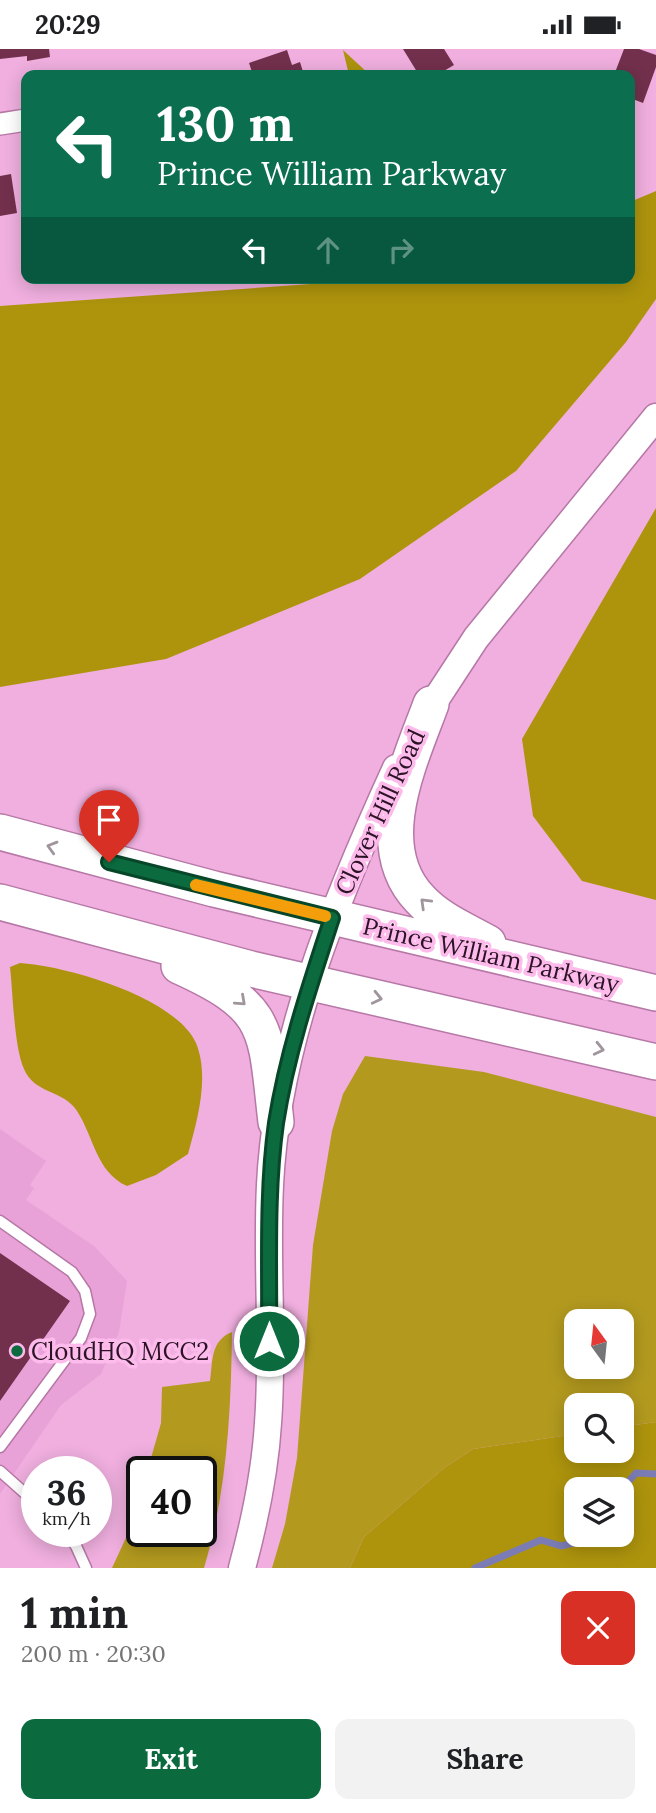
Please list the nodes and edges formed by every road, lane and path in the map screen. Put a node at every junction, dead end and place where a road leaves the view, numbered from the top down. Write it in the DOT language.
graph roads {
  1 [pos="21,121"];
  2 [pos="0,124"];
  3 [pos="656,417"];
  4 [pos="431,705"];
  5 [pos="0,832"];
  6 [pos="0,902"];
  7 [pos="332,918"];
  8 [pos="93,928"];
  9 [pos="525,963"];
  10 [pos="310,983"];
  11 [pos="656,993"];
  12 [pos="656,1062"];
  13 [pos="276,1122"];
  14 [pos="0,1221"];
  15 [pos="0,1447"];
  16 [pos="0,1471"];
  17 [pos="21,1490"];
  18 [pos="76,1547"];
  19 [pos="86,1568"];
  20 [pos="242,1568"];
  1 -- 2 [label="street"];
  3 -- 4 [label="street, Clover Hill Road"];
  4 -- 7 [label="street, Clover Hill Road"];
  9 -- 4 [label="highway, one-way"];
  7 -- 5 [label="highway, Prince William Parkway, one-way"];
  6 -- 8 [label="highway"];
  7 -- 9 [label="highway, Prince William Parkway"];
  7 -- 10 [label="street, Clover Hill Road"];
  8 -- 10 [label="highway"];
  8 -- 13 [label="highway, one-way"];
  9 -- 11 [label="highway, Prince William Parkway"];
  10 -- 12 [label="highway, one-way"];
  10 -- 13 [label="street, Clover Hill Road"];
  13 -- 20 [label="street, Clover Hill Road"];
  14 -- 15 [label="lane"];
  16 -- 17 [label="lane"];
  18 -- 19 [label="lane"];
}
